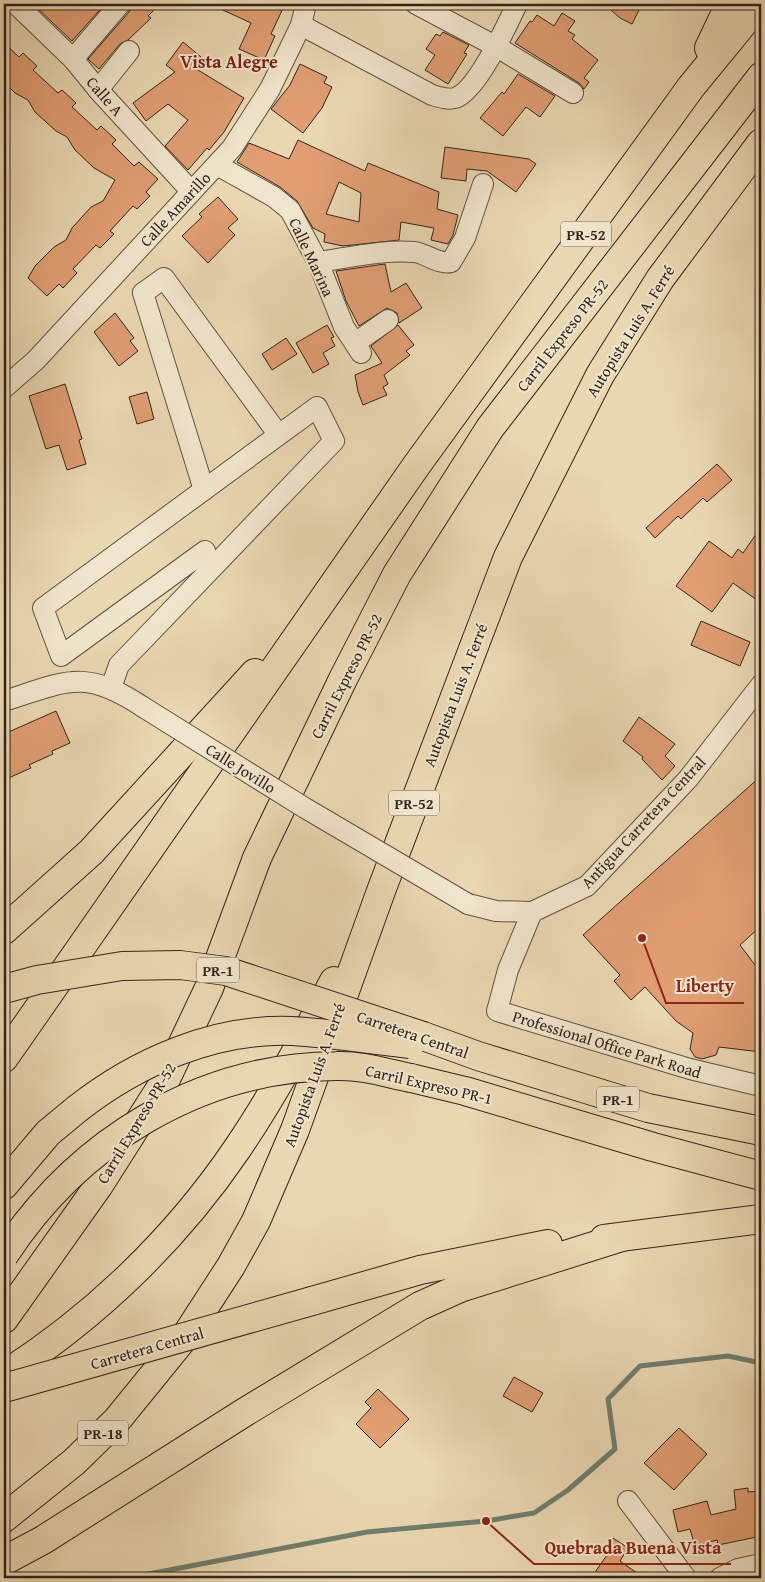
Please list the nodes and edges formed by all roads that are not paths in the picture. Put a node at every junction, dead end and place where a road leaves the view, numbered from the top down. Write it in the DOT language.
graph roads {
  1 [pos="16,4"];
  2 [pos="120,4"];
  3 [pos="306,4"];
  4 [pos="416,4"];
  5 [pos="517,4"];
  6 [pos="730,4"];
  7 [pos="759,4"];
  8 [pos="301,25"];
  9 [pos="497,47"];
  10 [pos="129,50"];
  11 [pos="73,59"];
  12 [pos="761,77"];
  13 [pos="691,87"];
  14 [pos="98,90"];
  15 [pos="573,93"];
  16 [pos="761,143"];
  17 [pos="217,165"];
  18 [pos="483,184"];
  19 [pos="191,191"];
  20 [pos="318,262"];
  21 [pos="388,320"];
  22 [pos="4,388"];
  23 [pos="278,434"];
  24 [pos="204,490"];
  25 [pos="205,551"];
  26 [pos="327,594"];
  27 [pos="761,685"];
  28 [pos="110,688"];
  29 [pos="4,701"];
  30 [pos="381,891"];
  31 [pos="468,904"];
  32 [pos="532,912"];
  33 [pos="4,930"];
  34 [pos="4,989"];
  35 [pos="416,1040"];
  36 [pos="4,1058"];
  37 [pos="761,1086"];
  38 [pos="761,1131"];
  39 [pos="761,1176"];
  40 [pos="4,1185"];
  41 [pos="761,1219"];
  42 [pos="622,1237"];
  43 [pos="4,1255"];
  44 [pos="4,1319"];
  45 [pos="187,1334"];
  46 [pos="4,1375"];
  47 [pos="4,1388"];
  48 [pos="628,1501"];
  49 [pos="4,1518"];
  50 [pos="4,1561"];
  51 [pos="761,1564"];
  52 [pos="686,1578"];
  53 [pos="720,1578"];
  1 -- 11 [label="street, Calle A"];
  2 -- 11 [label="street"];
  3 -- 8 [label="street, Calle Amarillo"];
  4 -- 9 [label="street"];
  5 -- 9 [label="street"];
  6 -- 13 [label="highway"];
  7 -- 13 [label="highway, PR-52"];
  8 -- 9 [label="street"];
  8 -- 17 [label="street, Calle Amarillo"];
  9 -- 15 [label="street"];
  10 -- 14 [label="street"];
  11 -- 14 [label="street, Calle A"];
  12 -- 44 [label="highway, Carril Expreso PR-52"];
  13 -- 26 [label="highway, PR-52"];
  14 -- 19 [label="street, Calle A"];
  16 -- 30 [label="highway, Autopista Luis A. Ferré / PR-52"];
  17 -- 19 [label="street, Calle Amarillo"];
  17 -- 20 [label="street, Calle Marina"];
  18 -- 20 [label="street"];
  19 -- 22 [label="street, Calle Amarillo"];
  20 -- 21 [label="street, Calle Marina"];
  23 -- 24 [label="street"];
  23 -- 24 [label="street"];
  23 -- 28 [label="street"];
  24 -- 25 [label="street"];
  26 -- 33 [label="highway"];
  26 -- 36 [label="highway, PR-52"];
  27 -- 32 [label="street, Antigua Carretera Central"];
  28 -- 29 [label="street, Calle Jovillo"];
  28 -- 31 [label="street, Calle Jovillo, bridge"];
  30 -- 45 [label="highway, Autopista Luis A. Ferré / PR-52"];
  30 -- 46 [label="highway"];
  31 -- 32 [label="street, Antigua Carretera Central"];
  32 -- 37 [label="street, Professional Office Park Road"];
  34 -- 35 [label="highway, Carretera Central / PR-1, bridge"];
  35 -- 38 [label="highway, Carretera Central / PR-1"];
  35 -- 40 [label="highway, bridge"];
  39 -- 43 [label="highway, Carril Expreso PR-1, bridge"];
  41 -- 42 [label="highway, Carretera Central"];
  42 -- 47 [label="highway, Carretera Central, bridge"];
  42 -- 50 [label="highway"];
  45 -- 49 [label="highway, PR-18"];
  48 -- 52 [label="street"];
  51 -- 53 [label="street"];
}
